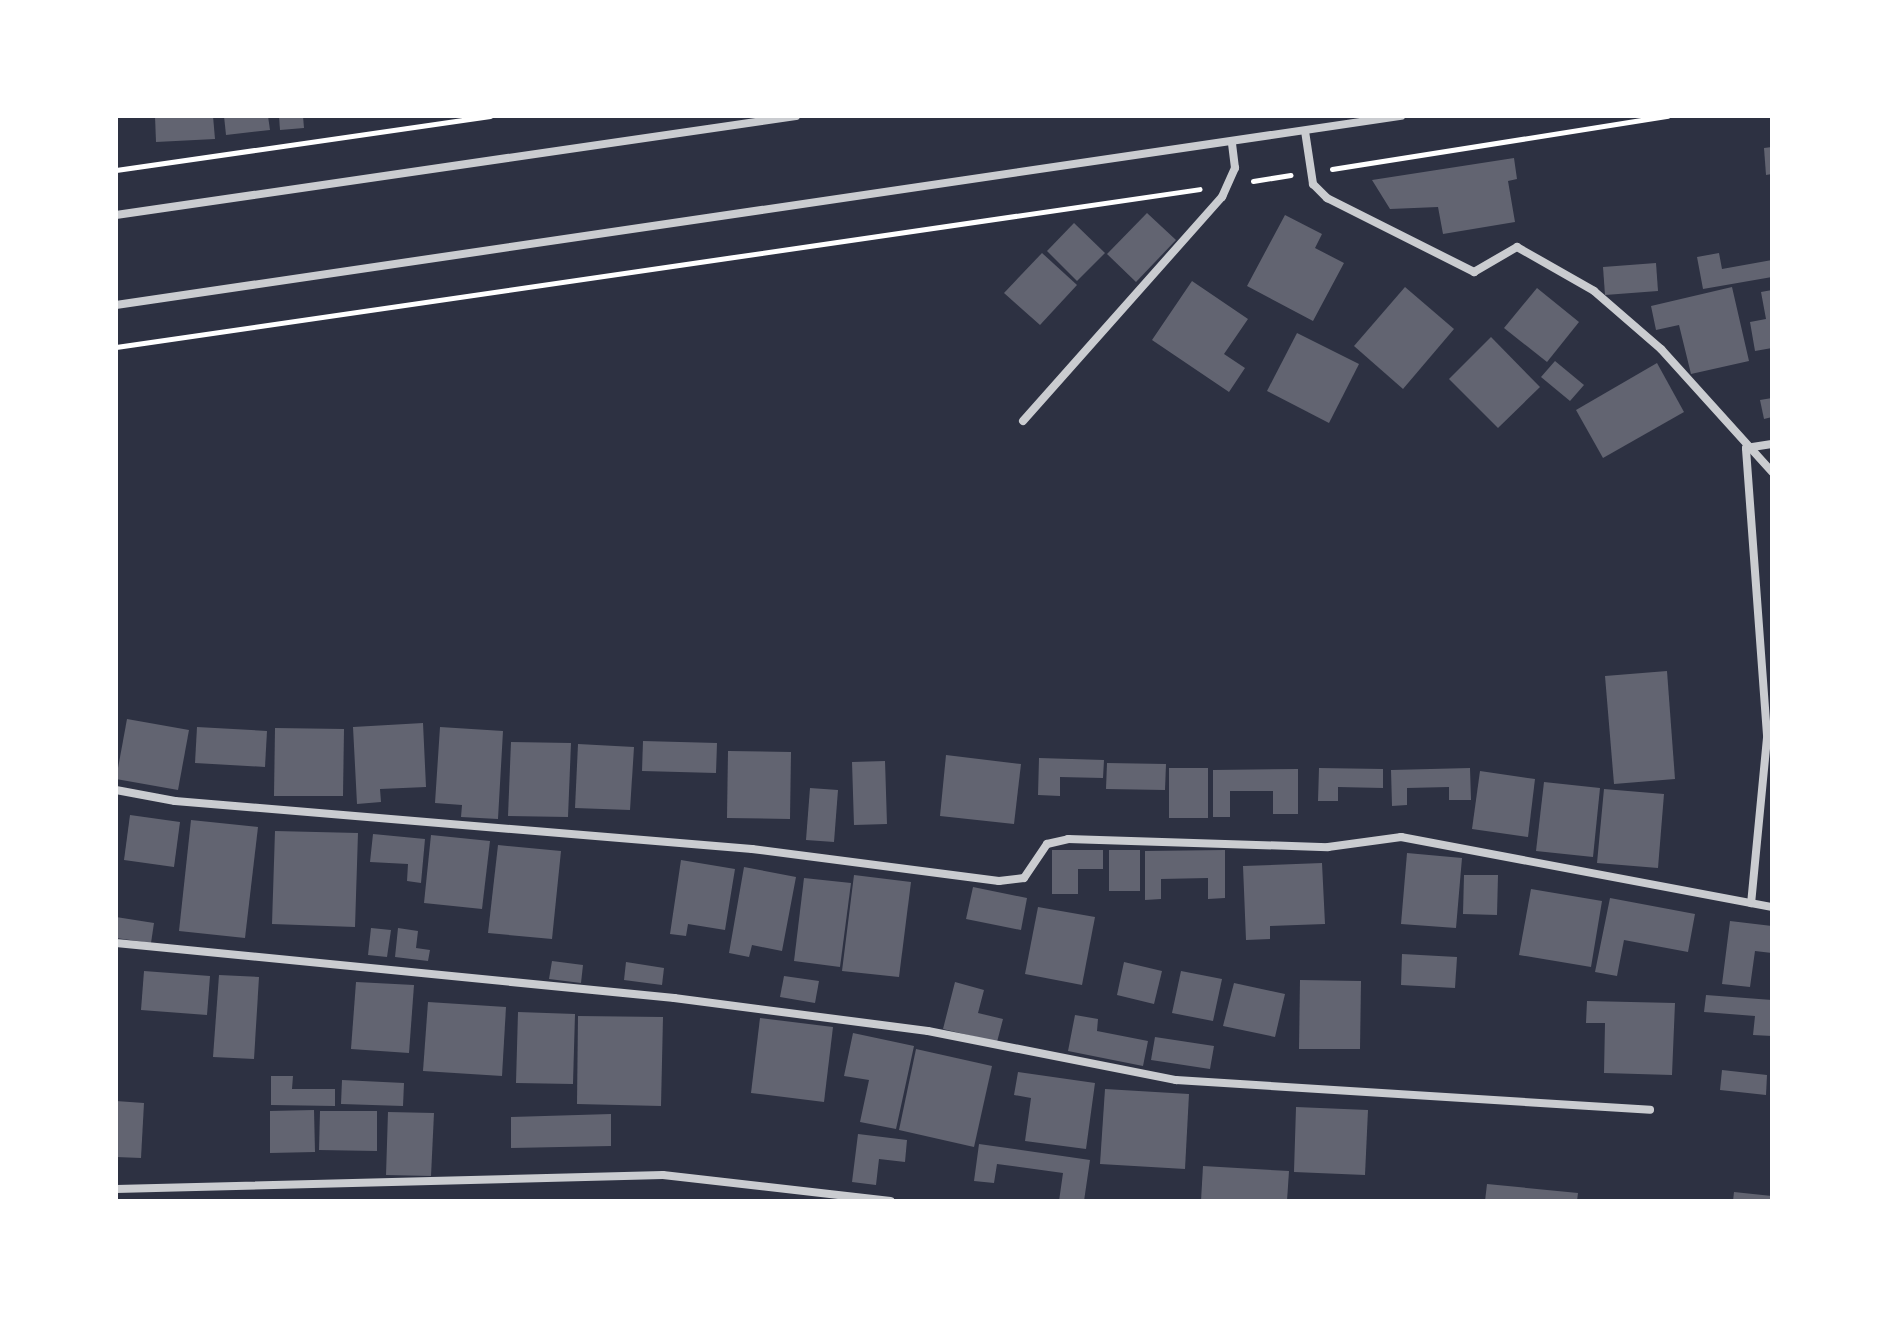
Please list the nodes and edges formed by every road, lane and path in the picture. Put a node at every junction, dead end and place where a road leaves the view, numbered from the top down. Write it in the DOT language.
graph roads {
  1 [pos="490,116"];
  2 [pos="796,116"];
  3 [pos="1401,116"];
  4 [pos="1668,116"];
  5 [pos="1305,131"];
  6 [pos="1232,142"];
  7 [pos="116,170"];
  8 [pos="1312,172"];
  9 [pos="1228,185"];
  10 [pos="116,215"];
  11 [pos="116,305"];
  12 [pos="116,347"];
  13 [pos="1023,421"];
  14 [pos="1772,444"];
  15 [pos="1746,448"];
  16 [pos="1772,472"];
  17 [pos="116,790"];
  18 [pos="1751,903"];
  19 [pos="1772,907"];
  20 [pos="116,943"];
  21 [pos="1650,1110"];
  22 [pos="116,1189"];
  23 [pos="891,1201"];
  1 -- 7 [label="path"];
  2 -- 10 [label="street"];
  3 -- 5 [label="street"];
  4 -- 8 [label="path"];
  5 -- 6 [label="street"];
  5 -- 8 [label="street"];
  6 -- 9 [label="street"];
  6 -- 11 [label="street"];
  8 -- 9 [label="path"];
  8 -- 15 [label="street"];
  9 -- 12 [label="path"];
  9 -- 13 [label="street"];
  14 -- 15 [label="street"];
  15 -- 16 [label="street"];
  15 -- 18 [label="street"];
  17 -- 18 [label="street"];
  18 -- 19 [label="street"];
  20 -- 21 [label="street"];
  22 -- 23 [label="street"];
}
